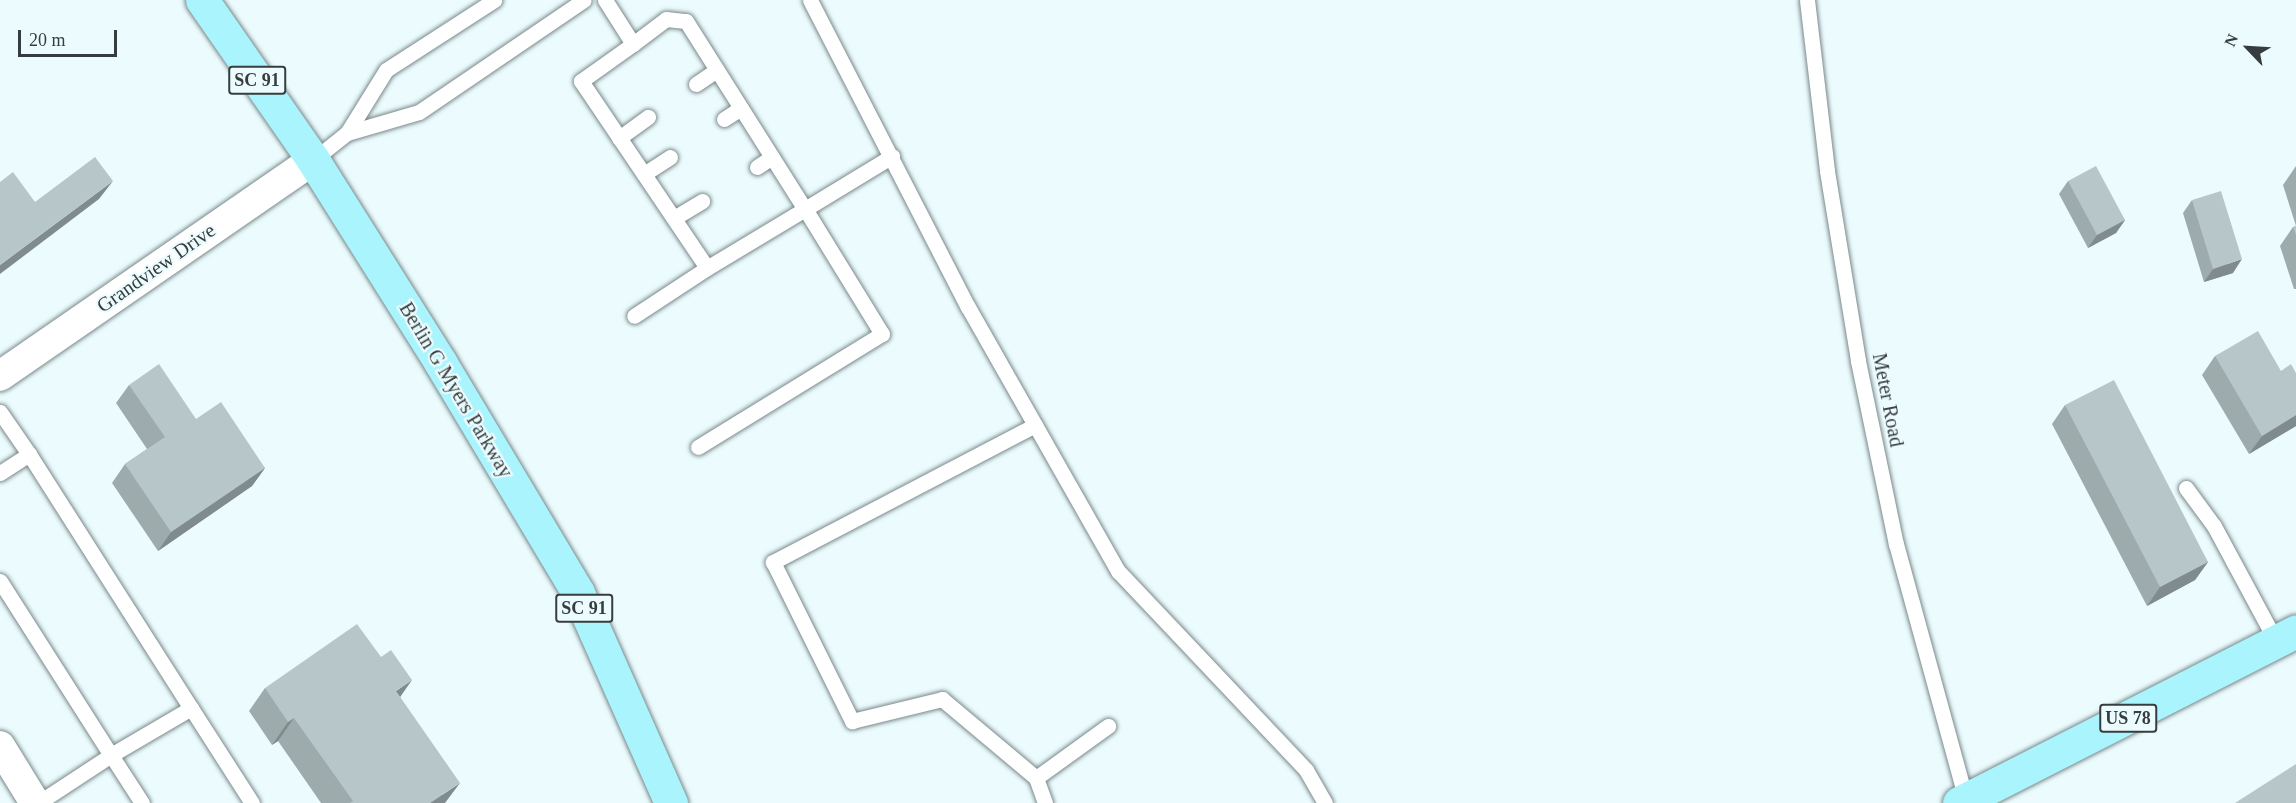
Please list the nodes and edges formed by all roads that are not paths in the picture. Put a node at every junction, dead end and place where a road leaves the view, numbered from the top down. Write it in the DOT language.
graph roads {
  1 [pos="202,0"];
  2 [pos="494,0"];
  3 [pos="584,0"];
  4 [pos="605,0"];
  5 [pos="810,0"];
  6 [pos="1807,0"];
  7 [pos="633,44"];
  8 [pos="717,70"];
  9 [pos="696,84"];
  10 [pos="741,108"];
  11 [pos="648,117"];
  12 [pos="724,119"];
  13 [pos="347,133"];
  14 [pos="619,138"];
  15 [pos="892,156"];
  16 [pos="670,157"];
  17 [pos="772,157"];
  18 [pos="313,160"];
  19 [pos="757,167"];
  20 [pos="644,174"];
  21 [pos="702,201"];
  22 [pos="805,209"];
  23 [pos="674,218"];
  24 [pos="707,268"];
  25 [pos="634,316"];
  26 [pos="0,376"];
  27 [pos="0,412"];
  28 [pos="1035,425"];
  29 [pos="698,447"];
  30 [pos="29,454"];
  31 [pos="0,473"];
  32 [pos="2186,488"];
  33 [pos="0,581"];
  34 [pos="2286,636"];
  35 [pos="191,708"];
  36 [pos="1108,726"];
  37 [pos="0,746"];
  38 [pos="111,755"];
  39 [pos="1036,778"];
  40 [pos="1963,801"];
  41 [pos="1323,802"];
  42 [pos="37,803"];
  43 [pos="142,803"];
  44 [pos="252,803"];
  45 [pos="671,803"];
  46 [pos="1046,803"];
  1 -- 18 [label="main road, Berlin G Myers Parkway / SC 91"];
  2 -- 13 [label="lane"];
  3 -- 13 [label="lane"];
  4 -- 7 [label="lane"];
  5 -- 15 [label="lane"];
  6 -- 40 [label="lane, Meter Road"];
  7 -- 8 [label="lane"];
  7 -- 14 [label="lane"];
  8 -- 9 [label="lane"];
  8 -- 10 [label="lane"];
  10 -- 12 [label="lane"];
  10 -- 17 [label="lane"];
  11 -- 14 [label="lane"];
  13 -- 18 [label="lane"];
  14 -- 20 [label="lane"];
  15 -- 22 [label="lane"];
  15 -- 28 [label="lane"];
  16 -- 20 [label="lane"];
  17 -- 19 [label="lane"];
  17 -- 22 [label="lane"];
  18 -- 26 [label="street, Grandview Drive"];
  18 -- 45 [label="main road, Berlin G Myers Parkway / SC 91"];
  20 -- 23 [label="lane"];
  21 -- 23 [label="lane"];
  22 -- 24 [label="lane"];
  22 -- 29 [label="lane"];
  23 -- 24 [label="lane"];
  24 -- 25 [label="lane"];
  27 -- 30 [label="lane"];
  28 -- 39 [label="lane"];
  28 -- 41 [label="lane"];
  30 -- 31 [label="lane"];
  30 -- 35 [label="lane"];
  32 -- 34 [label="lane"];
  33 -- 38 [label="lane"];
  34 -- 40 [label="main road, US 78"];
  35 -- 38 [label="lane"];
  35 -- 44 [label="lane"];
  36 -- 39 [label="lane"];
  37 -- 42 [label="street"];
  38 -- 42 [label="lane"];
  38 -- 43 [label="lane"];
  39 -- 46 [label="lane"];
}
